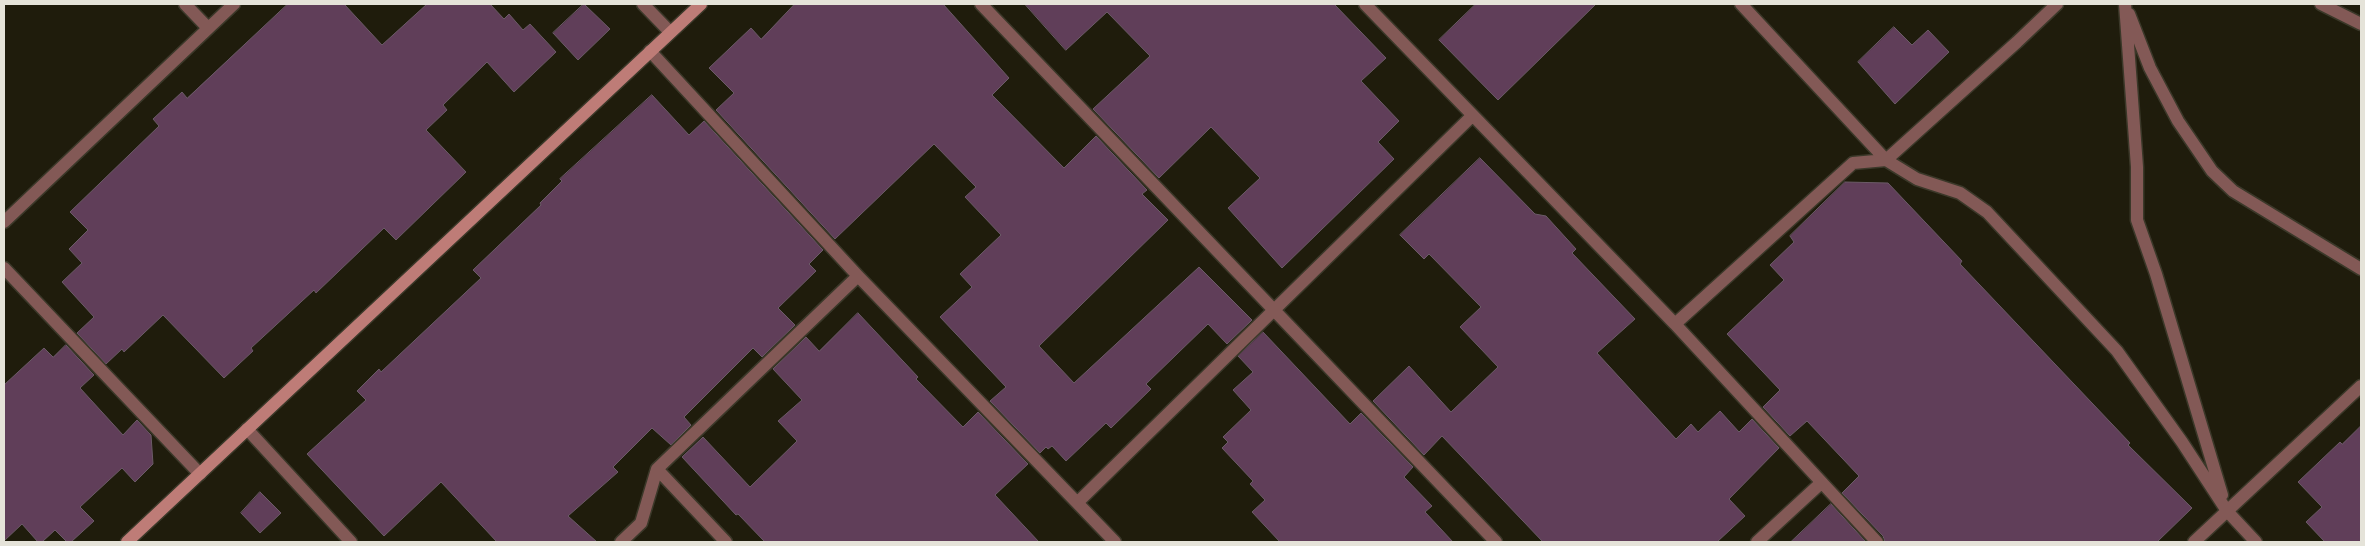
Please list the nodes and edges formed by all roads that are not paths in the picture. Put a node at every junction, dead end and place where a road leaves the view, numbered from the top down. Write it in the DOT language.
graph roads {
  1 [pos="184,4"];
  2 [pos="234,4"];
  3 [pos="643,4"];
  4 [pos="701,4"];
  5 [pos="981,4"];
  6 [pos="1365,4"];
  7 [pos="1741,4"];
  8 [pos="2056,4"];
  9 [pos="2125,4"];
  10 [pos="2321,4"];
  11 [pos="2361,24"];
  12 [pos="208,28"];
  13 [pos="670,32"];
  14 [pos="650,51"];
  15 [pos="1472,116"];
  16 [pos="1886,160"];
  17 [pos="4,222"];
  18 [pos="4,268"];
  19 [pos="2361,270"];
  20 [pos="858,276"];
  21 [pos="1276,310"];
  22 [pos="1675,324"];
  23 [pos="2361,386"];
  24 [pos="247,429"];
  25 [pos="657,469"];
  26 [pos="200,474"];
  27 [pos="1821,483"];
  28 [pos="1078,502"];
  29 [pos="2227,511"];
  30 [pos="127,542"];
  31 [pos="351,542"];
  32 [pos="621,542"];
  33 [pos="726,542"];
  34 [pos="1116,542"];
  35 [pos="1496,542"];
  36 [pos="1757,542"];
  37 [pos="1877,542"];
  38 [pos="2194,542"];
  39 [pos="2256,542"];
  1 -- 12 [label="street"];
  2 -- 12 [label="street"];
  3 -- 13 [label="street"];
  4 -- 13 [label="street"];
  5 -- 21 [label="street"];
  6 -- 15 [label="street"];
  7 -- 16 [label="street"];
  8 -- 16 [label="street"];
  9 -- 19 [label="street"];
  9 -- 29 [label="street"];
  10 -- 11 [label="street"];
  12 -- 17 [label="street"];
  13 -- 14 [label="street"];
  14 -- 20 [label="street"];
  14 -- 24 [label="street"];
  15 -- 21 [label="street"];
  15 -- 22 [label="street"];
  16 -- 22 [label="street"];
  16 -- 29 [label="street"];
  18 -- 26 [label="street"];
  20 -- 25 [label="street"];
  20 -- 28 [label="street"];
  21 -- 28 [label="street"];
  21 -- 35 [label="street"];
  22 -- 27 [label="street"];
  23 -- 29 [label="street"];
  24 -- 26 [label="street"];
  24 -- 31 [label="street"];
  25 -- 32 [label="street"];
  25 -- 33 [label="street"];
  26 -- 30 [label="street"];
  27 -- 36 [label="street"];
  27 -- 37 [label="street"];
  28 -- 34 [label="street"];
  29 -- 38 [label="street"];
  29 -- 39 [label="street"];
}
